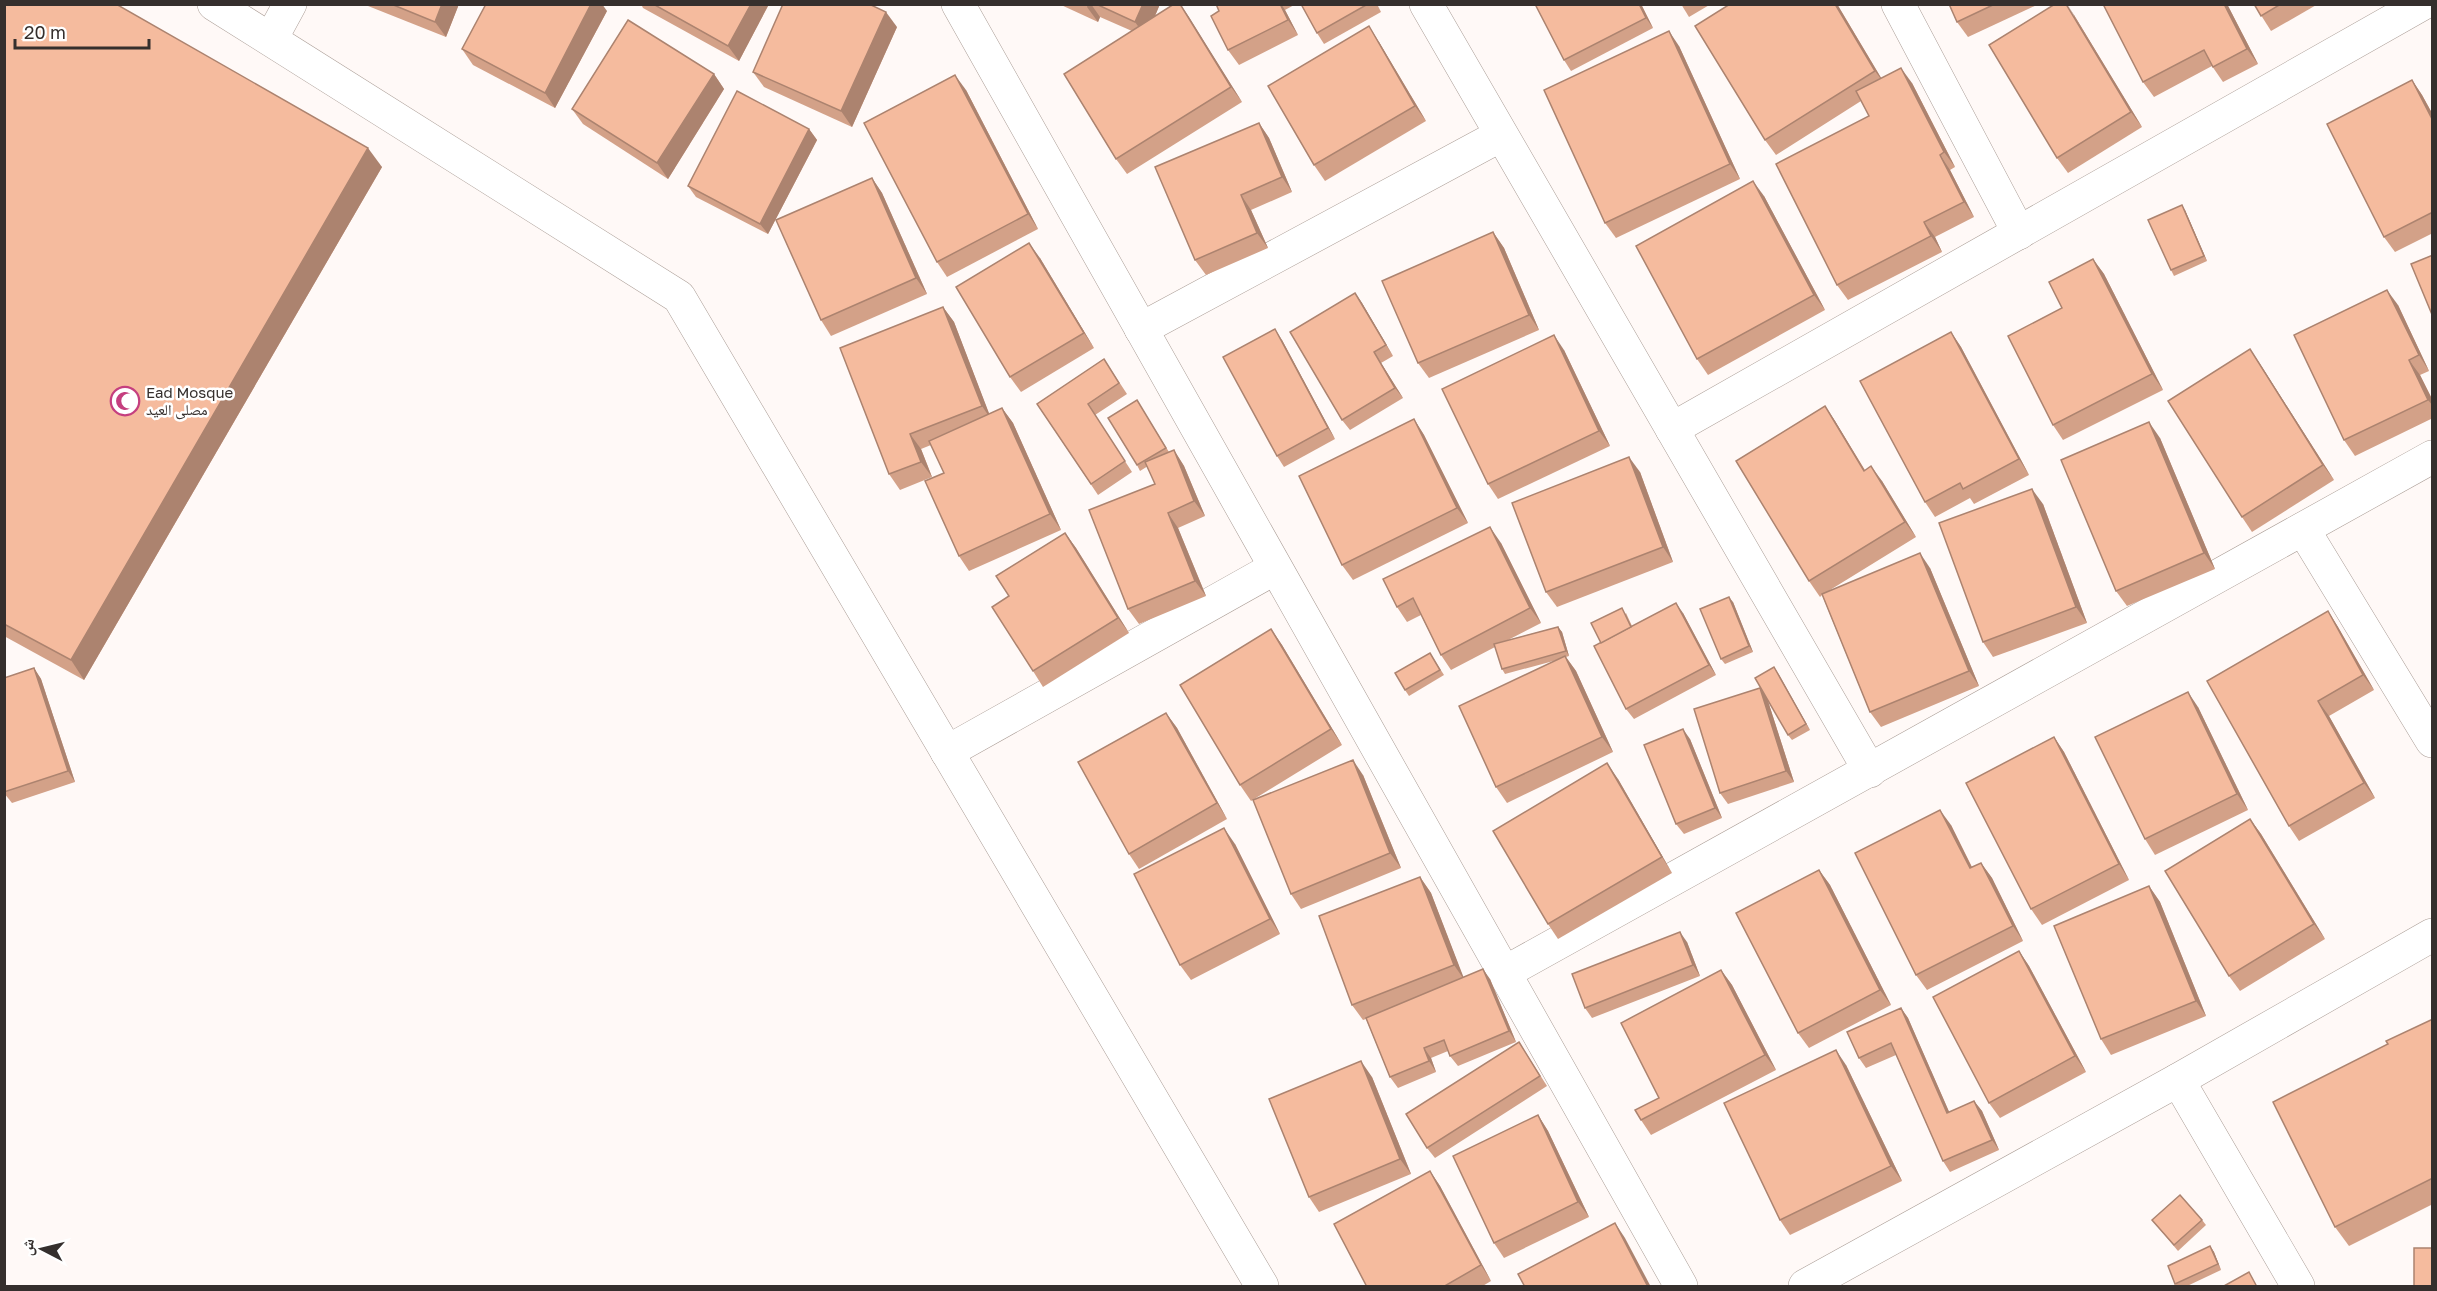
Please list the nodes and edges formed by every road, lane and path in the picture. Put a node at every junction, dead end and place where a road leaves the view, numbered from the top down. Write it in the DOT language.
graph roads {
  1 [pos="214,4"];
  2 [pos="290,4"];
  3 [pos="958,4"];
  4 [pos="1426,4"];
  5 [pos="1898,4"];
  6 [pos="2422,4"];
  7 [pos="271,39"];
  8 [pos="1501,135"];
  9 [pos="2019,233"];
  10 [pos="1141,329"];
  11 [pos="1672,429"];
  12 [pos="2433,458"];
  13 [pos="2303,529"];
  14 [pos="1275,568"];
  15 [pos="2433,741"];
  16 [pos="947,752"];
  17 [pos="1870,771"];
  18 [pos="2433,935"];
  19 [pos="1504,973"];
  20 [pos="2178,1080"];
  21 [pos="1262,1287"];
  22 [pos="1681,1287"];
  23 [pos="1805,1287"];
  24 [pos="2298,1287"];
  1 -- 7 [label="street"];
  2 -- 7 [label="street"];
  3 -- 10 [label="street"];
  4 -- 8 [label="street"];
  5 -- 9 [label="street"];
  6 -- 9 [label="street"];
  7 -- 16 [label="street"];
  8 -- 10 [label="street"];
  8 -- 11 [label="street"];
  9 -- 11 [label="street"];
  10 -- 14 [label="street"];
  11 -- 17 [label="street"];
  12 -- 13 [label="street"];
  13 -- 15 [label="street"];
  13 -- 17 [label="street"];
  14 -- 16 [label="street"];
  14 -- 19 [label="street"];
  16 -- 21 [label="street"];
  17 -- 19 [label="street"];
  18 -- 20 [label="street"];
  19 -- 22 [label="street"];
  20 -- 23 [label="street"];
  20 -- 24 [label="street"];
}
